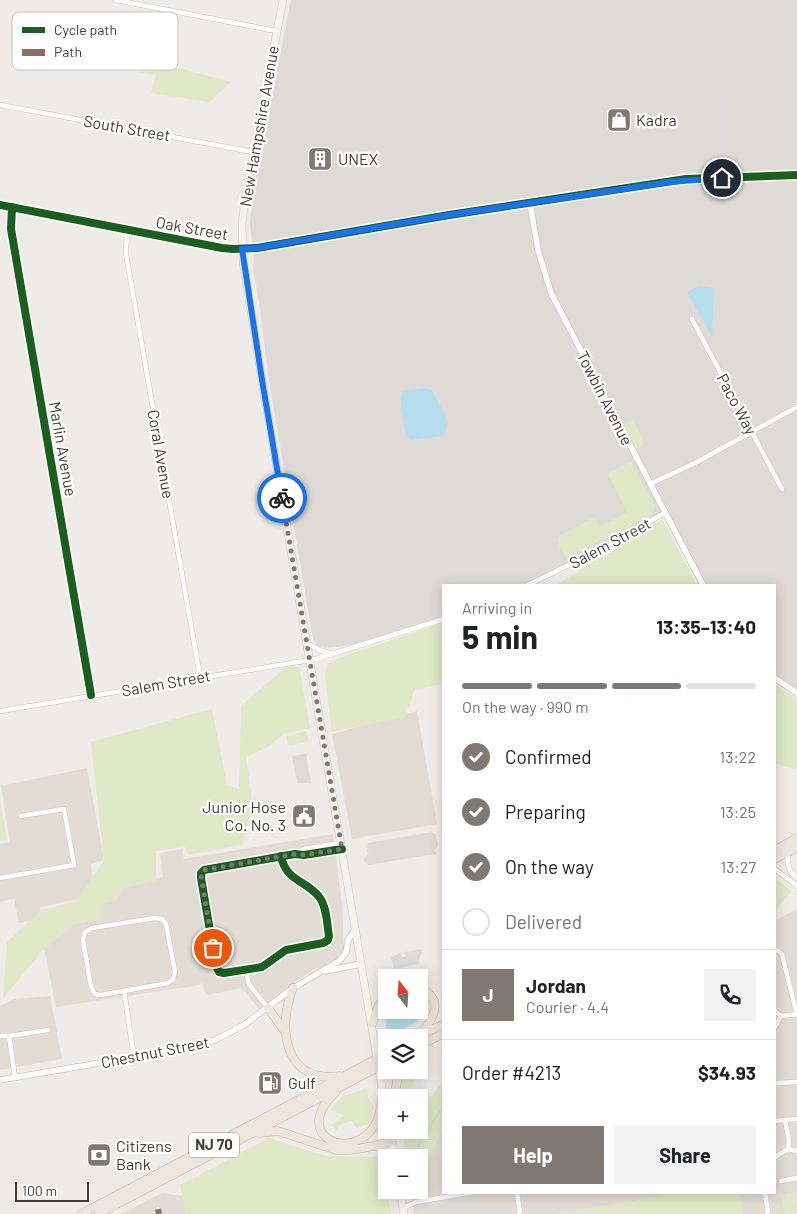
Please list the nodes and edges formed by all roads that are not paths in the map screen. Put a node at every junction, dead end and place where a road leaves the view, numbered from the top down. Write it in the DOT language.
graph roads {
  1 [pos="116,0"];
  2 [pos="282,0"];
  3 [pos="178,12"];
  4 [pos="178,12"];
  5 [pos="276,31"];
  6 [pos="0,105"];
  7 [pos="253,152"];
  8 [pos="797,176"];
  9 [pos="530,203"];
  10 [pos="0,205"];
  11 [pos="12,208"];
  12 [pos="127,230"];
  13 [pos="242,249"];
  14 [pos="692,319"];
  15 [pos="797,408"];
  16 [pos="752,432"];
  17 [pos="650,484"];
  18 [pos="782,489"];
  19 [pos="665,513"];
  20 [pos="530,584"];
  21 [pos="702,584"];
  22 [pos="442,621"];
  23 [pos="306,642"];
  24 [pos="330,653"];
  25 [pos="309,659"];
  26 [pos="200,678"];
  27 [pos="776,679"];
  28 [pos="797,693"];
  29 [pos="91,695"];
  30 [pos="0,711"];
  31 [pos="21,816"];
  32 [pos="797,838"];
  33 [pos="341,846"];
  34 [pos="797,847"];
  35 [pos="776,849"];
  36 [pos="788,852"];
  37 [pos="281,856"];
  38 [pos="776,858"];
  39 [pos="776,870"];
  40 [pos="0,878"];
  41 [pos="797,878"];
  42 [pos="797,886"];
  43 [pos="354,930"];
  44 [pos="776,950"];
  45 [pos="360,964"];
  46 [pos="245,969"];
  47 [pos="320,972"];
  48 [pos="293,988"];
  49 [pos="124,990"];
  50 [pos="428,993"];
  51 [pos="378,1007"];
  52 [pos="268,1008"];
  53 [pos="776,1012"];
  54 [pos="797,1014"];
  55 [pos="781,1016"];
  56 [pos="372,1024"];
  57 [pos="442,1025"];
  58 [pos="776,1025"];
  59 [pos="424,1029"];
  60 [pos="48,1030"];
  61 [pos="428,1032"];
  62 [pos="286,1034"];
  63 [pos="442,1034"];
  64 [pos="0,1036"];
  65 [pos="9,1036"];
  66 [pos="428,1041"];
  67 [pos="134,1057"];
  68 [pos="377,1058"];
  69 [pos="378,1067"];
  70 [pos="346,1075"];
  71 [pos="15,1077"];
  72 [pos="0,1080"];
  73 [pos="797,1082"];
  74 [pos="777,1083"];
  75 [pos="344,1086"];
  76 [pos="378,1115"];
  77 [pos="797,1119"];
  78 [pos="785,1120"];
  79 [pos="776,1121"];
  80 [pos="250,1135"];
  81 [pos="392,1139"];
  82 [pos="392,1142"];
  83 [pos="376,1146"];
  84 [pos="384,1149"];
  85 [pos="393,1149"];
  86 [pos="788,1149"];
  87 [pos="797,1151"];
  88 [pos="776,1156"];
  89 [pos="797,1178"];
  90 [pos="781,1181"];
  91 [pos="462,1194"];
  92 [pos="517,1194"];
  93 [pos="765,1194"];
  94 [pos="402,1199"];
  95 [pos="416,1202"];
  96 [pos="404,1211"];
  97 [pos="81,1214"];
  98 [pos="98,1214"];
  99 [pos="520,1214"];
  100 [pos="768,1214"];
  1 -- 3 [label="street"];
  2 -- 5 [label="main road, New Hampshire Avenue"];
  4 -- 5 [label="street"];
  5 -- 7 [label="main road, New Hampshire Avenue"];
  6 -- 7 [label="street, South Street"];
  7 -- 13 [label="main road, New Hampshire Avenue"];
  8 -- 9 [label="street, Oak Street"];
  9 -- 13 [label="street, Oak Street"];
  9 -- 17 [label="street, Towbin Avenue"];
  10 -- 11 [label="street, Oak Street"];
  11 -- 12 [label="street, Oak Street"];
  11 -- 29 [label="street, Marlin Avenue"];
  12 -- 13 [label="street, Oak Street"];
  12 -- 26 [label="street, Coral Avenue"];
  13 -- 23 [label="main road, New Hampshire Avenue"];
  14 -- 16 [label="street, Paco Way"];
  15 -- 16 [label="street"];
  16 -- 17 [label="street"];
  16 -- 18 [label="street, Paco Way"];
  17 -- 19 [label="street, Towbin Avenue"];
  19 -- 20 [label="street, Salem Street"];
  19 -- 21 [label="street, Towbin Avenue"];
  22 -- 24 [label="street, Salem Street"];
  23 -- 24 [label="street"];
  23 -- 25 [label="main road, New Hampshire Avenue"];
  24 -- 25 [label="street, Salem Street"];
  25 -- 26 [label="street, Salem Street"];
  25 -- 33 [label="main road, New Hampshire Avenue"];
  26 -- 29 [label="street, Salem Street"];
  27 -- 28 [label="street"];
  29 -- 30 [label="street, Salem Street"];
  31 -- 40 [label="street"];
  32 -- 35 [label="highway"];
  33 -- 37 [label="street"];
  33 -- 43 [label="main road, New Hampshire Avenue"];
  34 -- 36 [label="highway"];
  36 -- 38 [label="highway"];
  36 -- 41 [label="street"];
  37 -- 46 [label="street"];
  37 -- 46 [label="street"];
  39 -- 42 [label="street"];
  43 -- 45 [label="main road, New Hampshire Avenue"];
  43 -- 47 [label="street, Chestnut Street"];
  44 -- 54 [label="street"];
  45 -- 47 [label="street, Chestnut Street"];
  45 -- 56 [label="main road, New Hampshire Avenue"];
  46 -- 52 [label="street"];
  47 -- 48 [label="street, Chestnut Street"];
  48 -- 52 [label="street, Chestnut Street"];
  48 -- 62 [label="highway"];
  49 -- 49 [label="street"];
  49 -- 67 [label="street"];
  50 -- 59 [label="highway"];
  51 -- 56 [label="highway"];
  52 -- 62 [label="highway"];
  52 -- 67 [label="street, Chestnut Street"];
  53 -- 55 [label="street"];
  54 -- 55 [label="street"];
  55 -- 58 [label="street"];
  56 -- 68 [label="main road, New Hampshire Avenue"];
  57 -- 61 [label="highway"];
  60 -- 65 [label="street"];
  62 -- 70 [label="highway"];
  63 -- 66 [label="highway"];
  64 -- 65 [label="street"];
  65 -- 71 [label="street"];
  67 -- 71 [label="street, Chestnut Street"];
  68 -- 70 [label="highway, NJ 70"];
  69 -- 75 [label="highway, NJ 70"];
  70 -- 97 [label="highway, NJ 70"];
  71 -- 72 [label="street, Chestnut Street"];
  73 -- 74 [label="street"];
  75 -- 76 [label="highway"];
  75 -- 80 [label="highway, NJ 70"];
  77 -- 78 [label="street"];
  78 -- 79 [label="street"];
  78 -- 86 [label="street"];
  80 -- 83 [label="highway"];
  80 -- 98 [label="highway, NJ 70"];
  81 -- 82 [label="main road"];
  82 -- 83 [label="highway"];
  82 -- 85 [label="main road"];
  83 -- 84 [label="highway"];
  86 -- 87 [label="street"];
  86 -- 88 [label="street"];
  89 -- 90 [label="street"];
  91 -- 95 [label="street"];
  92 -- 99 [label="street"];
  93 -- 100 [label="street"];
  94 -- 95 [label="street"];
  94 -- 96 [label="main road"];
  95 -- 96 [label="street"];
}
